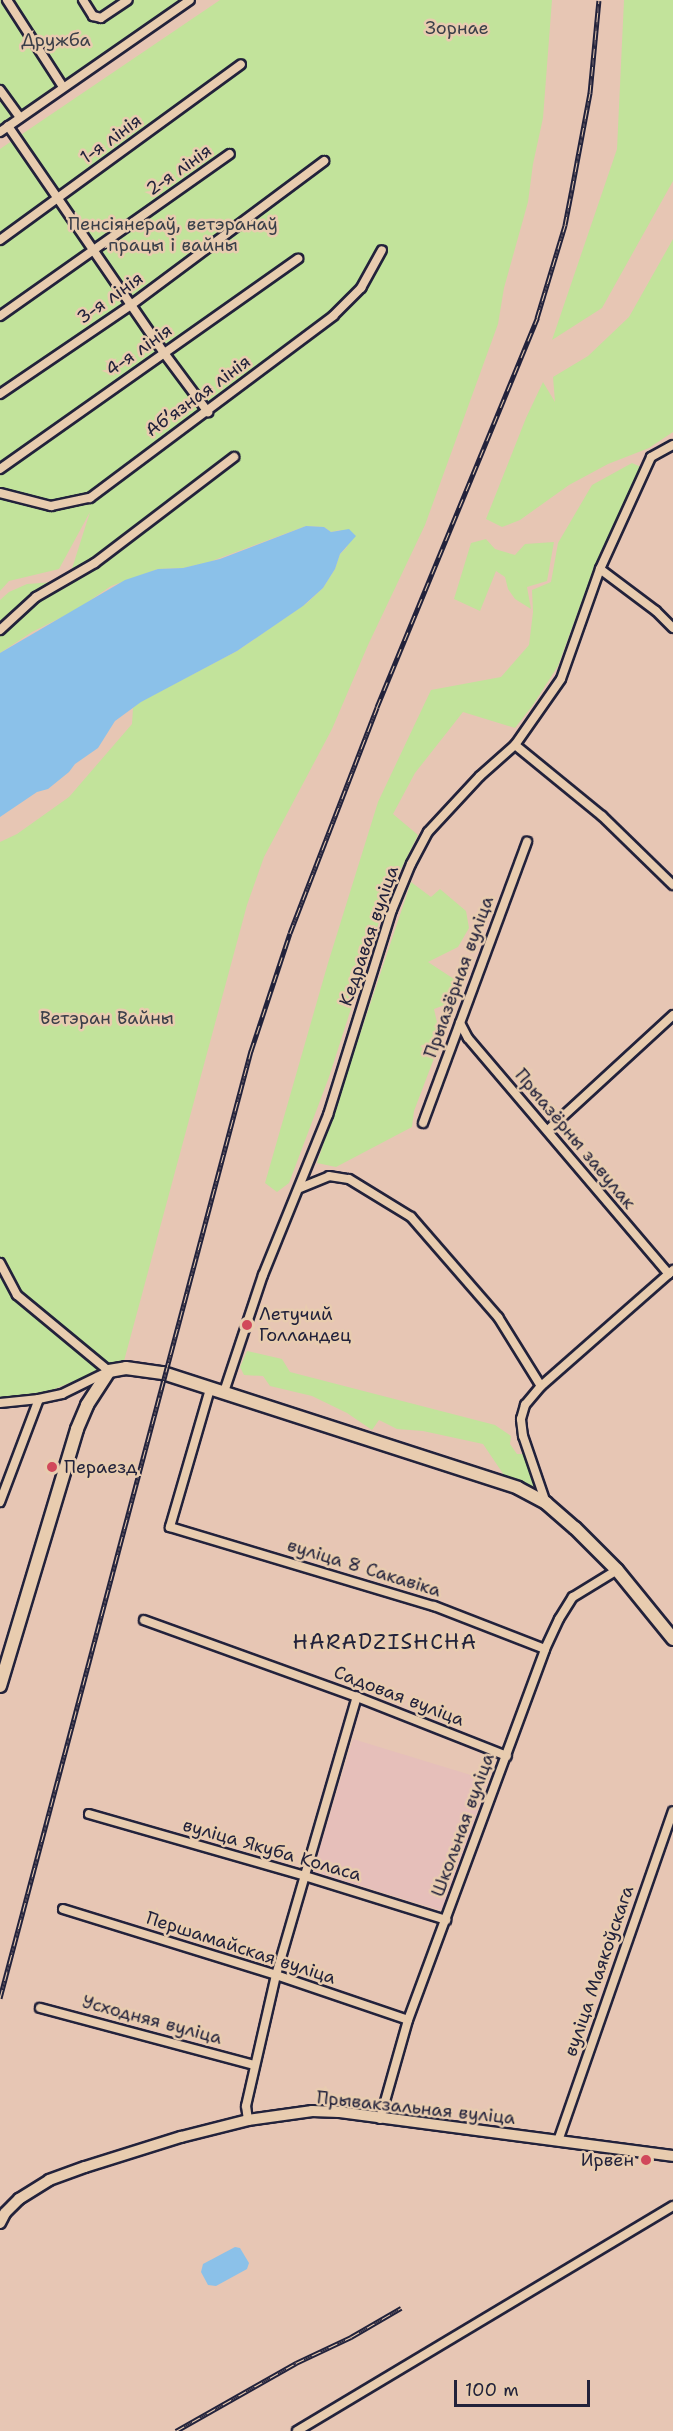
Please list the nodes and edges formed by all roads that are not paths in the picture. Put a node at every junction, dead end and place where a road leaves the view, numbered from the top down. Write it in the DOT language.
graph roads {
  1 [pos="7,0"];
  2 [pos="83,0"];
  3 [pos="128,0"];
  4 [pos="186,1"];
  5 [pos="241,64"];
  6 [pos="63,87"];
  7 [pos="0,90"];
  8 [pos="20,118"];
  9 [pos="8,126"];
  10 [pos="0,132"];
  11 [pos="230,154"];
  12 [pos="324,161"];
  13 [pos="58,199"];
  14 [pos="0,240"];
  15 [pos="93,250"];
  16 [pos="382,250"];
  17 [pos="298,259"];
  18 [pos="131,305"];
  19 [pos="0,316"];
  20 [pos="164,352"];
  21 [pos="0,394"];
  22 [pos="208,412"];
  23 [pos="673,445"];
  24 [pos="234,457"];
  25 [pos="0,469"];
  26 [pos="0,493"];
  27 [pos="600,569"];
  28 [pos="673,628"];
  29 [pos="0,630"];
  30 [pos="515,745"];
  31 [pos="527,842"];
  32 [pos="673,885"];
  33 [pos="673,1015"];
  34 [pos="460,1023"];
  35 [pos="423,1124"];
  36 [pos="548,1130"];
  37 [pos="300,1188"];
  38 [pos="0,1263"];
  39 [pos="671,1272"];
  40 [pos="109,1371"];
  41 [pos="541,1386"];
  42 [pos="210,1389"];
  43 [pos="224,1392"];
  44 [pos="39,1399"];
  45 [pos="0,1403"];
  46 [pos="0,1502"];
  47 [pos="546,1503"];
  48 [pos="617,1570"];
  49 [pos="144,1620"];
  50 [pos="673,1639"];
  51 [pos="545,1649"];
  52 [pos="0,1686"];
  53 [pos="357,1697"];
  54 [pos="507,1756"];
  55 [pos="673,1811"];
  56 [pos="89,1814"];
  57 [pos="305,1876"];
  58 [pos="63,1909"];
  59 [pos="446,1920"];
  60 [pos="276,1975"];
  61 [pos="40,2008"];
  62 [pos="408,2020"];
  63 [pos="254,2065"];
  64 [pos="380,2119"];
  65 [pos="248,2120"];
  66 [pos="558,2141"];
  67 [pos="673,2156"];
  68 [pos="673,2206"];
  69 [pos="0,2223"];
  70 [pos="297,2431"];
  1 -- 6 [label="street"];
  2 -- 3 [label="street"];
  4 -- 6 [label="street"];
  5 -- 13 [label="street, 1-я лінія"];
  6 -- 8 [label="street"];
  7 -- 8 [label="street"];
  8 -- 9 [label="street"];
  9 -- 10 [label="street"];
  9 -- 13 [label="street"];
  11 -- 15 [label="street, 2-я лінія"];
  12 -- 18 [label="street, 3-я лінія"];
  13 -- 14 [label="street, 1-я лінія"];
  13 -- 15 [label="street"];
  15 -- 18 [label="street"];
  15 -- 19 [label="street, 2-я лінія"];
  16 -- 22 [label="street, Абʼязная лінія"];
  17 -- 20 [label="street, 4-я лінія"];
  18 -- 20 [label="street"];
  18 -- 21 [label="street, 3-я лінія"];
  20 -- 22 [label="street"];
  20 -- 25 [label="street, 4-я лінія"];
  22 -- 26 [label="street, Абʼязная лінія"];
  23 -- 27 [label="street, Кедравая вуліца"];
  24 -- 29 [label="street"];
  27 -- 28 [label="street"];
  27 -- 30 [label="street, Кедравая вуліца"];
  30 -- 32 [label="street"];
  30 -- 37 [label="street, Кедравая вуліца"];
  31 -- 34 [label="street, Прыазёрная вуліца"];
  33 -- 36 [label="street"];
  34 -- 35 [label="street, Прыазёрная вуліца"];
  34 -- 36 [label="street, Прыазёрны завулак"];
  36 -- 39 [label="street, Прыазёрны завулак"];
  37 -- 41 [label="street"];
  37 -- 43 [label="street, Кедравая вуліца"];
  38 -- 40 [label="street"];
  39 -- 41 [label="street"];
  40 -- 42 [label="main road"];
  40 -- 44 [label="street"];
  40 -- 52 [label="main road"];
  41 -- 47 [label="street"];
  42 -- 43 [label="main road"];
  42 -- 51 [label="street, вуліца 8 Сакавіка"];
  43 -- 47 [label="main road"];
  44 -- 45 [label="street"];
  44 -- 46 [label="street"];
  47 -- 48 [label="main road"];
  48 -- 50 [label="main road"];
  48 -- 51 [label="street, Школьная вуліца"];
  49 -- 53 [label="street, Садовая вуліца"];
  51 -- 54 [label="street, Школьная вуліца"];
  53 -- 54 [label="street, Садовая вуліца"];
  53 -- 57 [label="street"];
  54 -- 59 [label="street, Школьная вуліца"];
  55 -- 66 [label="street, вуліца Маякоўскага"];
  56 -- 57 [label="street, вуліца Якуба Коласа"];
  57 -- 59 [label="street, вуліца Якуба Коласа"];
  57 -- 60 [label="street"];
  58 -- 60 [label="street, Першамайская вуліца"];
  59 -- 62 [label="street, Школьная вуліца"];
  60 -- 62 [label="street, Першамайская вуліца"];
  60 -- 63 [label="street"];
  61 -- 63 [label="street, Усходняя вуліца"];
  62 -- 64 [label="street, Школьная вуліца"];
  63 -- 65 [label="street"];
  64 -- 65 [label="street, Прывакзальная вуліца"];
  64 -- 66 [label="street, Прывакзальная вуліца"];
  65 -- 69 [label="street, Прывакзальная вуліца"];
  66 -- 67 [label="street, Прывакзальная вуліца"];
  68 -- 70 [label="street"];
}
